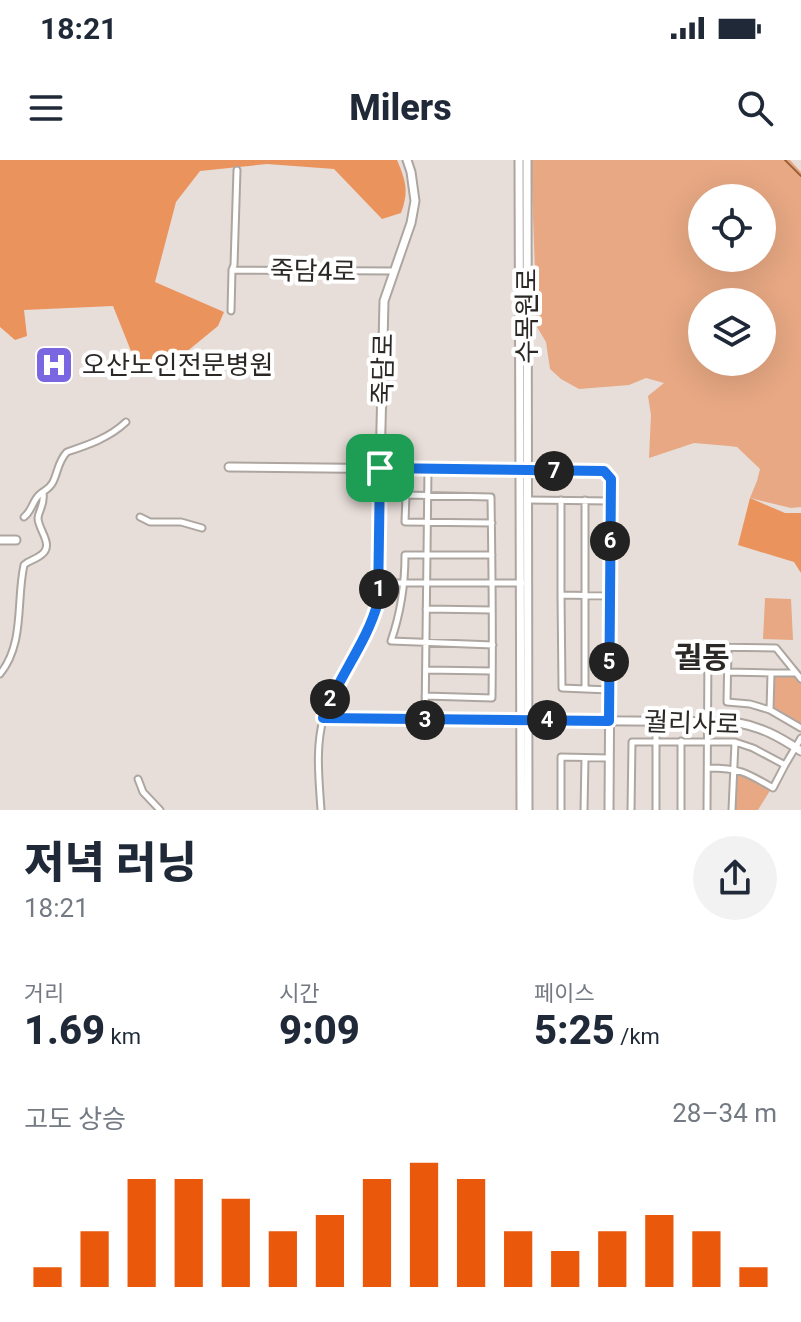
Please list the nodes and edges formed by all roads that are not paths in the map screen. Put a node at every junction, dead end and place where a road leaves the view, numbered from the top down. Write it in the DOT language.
graph roads {
  1 [pos="407,160"];
  2 [pos="519,160"];
  3 [pos="527,160"];
  4 [pos="237,170"];
  5 [pos="232,270"];
  6 [pos="394,271"];
  7 [pos="231,311"];
  8 [pos="126,422"];
  9 [pos="229,467"];
  10 [pos="380,468"];
  11 [pos="428,468"];
  12 [pos="523,471"];
  13 [pos="43,493"];
  14 [pos="428,496"];
  15 [pos="527,500"];
  16 [pos="561,500"];
  17 [pos="585,500"];
  18 [pos="611,501"];
  19 [pos="24,517"];
  20 [pos="140,517"];
  21 [pos="428,522"];
  22 [pos="492,523"];
  23 [pos="202,528"];
  24 [pos="0,540"];
  25 [pos="16,540"];
  26 [pos="427,554"];
  27 [pos="492,555"];
  28 [pos="405,582"];
  29 [pos="427,582"];
  30 [pos="379,583"];
  31 [pos="492,583"];
  32 [pos="524,583"];
  33 [pos="561,595"];
  34 [pos="584,596"];
  35 [pos="610,596"];
  36 [pos="426,609"];
  37 [pos="492,610"];
  38 [pos="426,643"];
  39 [pos="493,645"];
  40 [pos="728,647"];
  41 [pos="426,670"];
  42 [pos="492,671"];
  43 [pos="727,672"];
  44 [pos="771,673"];
  45 [pos="796,673"];
  46 [pos="0,674"];
  47 [pos="801,679"];
  48 [pos="585,688"];
  49 [pos="609,690"];
  50 [pos="425,696"];
  51 [pos="770,710"];
  52 [pos="323,718"];
  53 [pos="425,720"];
  54 [pos="525,720"];
  55 [pos="609,721"];
  56 [pos="656,721"];
  57 [pos="708,722"];
  58 [pos="801,728"];
  59 [pos="801,738"];
  60 [pos="656,741"];
  61 [pos="681,741"];
  62 [pos="707,741"];
  63 [pos="735,742"];
  64 [pos="798,750"];
  65 [pos="585,758"];
  66 [pos="609,758"];
  67 [pos="785,765"];
  68 [pos="708,768"];
  69 [pos="733,768"];
  70 [pos="138,779"];
  71 [pos="160,810"];
  72 [pos="321,810"];
  73 [pos="521,810"];
  74 [pos="528,810"];
  75 [pos="561,810"];
  76 [pos="584,810"];
  77 [pos="609,810"];
  78 [pos="631,810"];
  79 [pos="656,810"];
  80 [pos="681,810"];
  81 [pos="707,810"];
  82 [pos="732,810"];
  1 -- 6 [label="street, 죽담로"];
  2 -- 12 [label="street, 수목원로"];
  3 -- 12 [label="street, 수목원로"];
  4 -- 5 [label="street, 죽담4로"];
  5 -- 6 [label="street, 죽담4로"];
  5 -- 7 [label="street, 죽담4로"];
  6 -- 10 [label="street, 죽담로"];
  8 -- 13 [label="street"];
  9 -- 10 [label="street"];
  10 -- 11 [label="street"];
  10 -- 30 [label="street, 죽담로"];
  11 -- 12 [label="street"];
  11 -- 14 [label="street"];
  12 -- 15 [label="street"];
  12 -- 18 [label="street"];
  12 -- 32 [label="street"];
  13 -- 19 [label="street"];
  13 -- 46 [label="street"];
  14 -- 21 [label="street"];
  14 -- 21 [label="street"];
  14 -- 22 [label="street"];
  15 -- 16 [label="street"];
  15 -- 32 [label="street"];
  16 -- 17 [label="street"];
  16 -- 33 [label="street"];
  17 -- 18 [label="street"];
  17 -- 34 [label="street"];
  18 -- 35 [label="street"];
  20 -- 23 [label="street"];
  21 -- 22 [label="street"];
  21 -- 26 [label="street"];
  22 -- 27 [label="street"];
  24 -- 25 [label="street"];
  26 -- 27 [label="street"];
  26 -- 28 [label="street"];
  26 -- 29 [label="street"];
  27 -- 31 [label="street"];
  28 -- 29 [label="street"];
  28 -- 30 [label="street"];
  28 -- 38 [label="street"];
  29 -- 31 [label="street"];
  29 -- 36 [label="street"];
  30 -- 52 [label="street, 죽담로"];
  31 -- 32 [label="street"];
  31 -- 37 [label="street"];
  32 -- 54 [label="street"];
  33 -- 34 [label="street"];
  33 -- 48 [label="street"];
  34 -- 35 [label="street"];
  34 -- 48 [label="street"];
  35 -- 49 [label="street"];
  36 -- 37 [label="street"];
  36 -- 38 [label="street"];
  37 -- 39 [label="street"];
  38 -- 39 [label="street"];
  38 -- 41 [label="street"];
  39 -- 42 [label="street"];
  40 -- 43 [label="street"];
  40 -- 45 [label="street"];
  40 -- 57 [label="street"];
  41 -- 42 [label="street"];
  41 -- 50 [label="street"];
  42 -- 50 [label="street"];
  43 -- 44 [label="street"];
  43 -- 51 [label="street"];
  44 -- 45 [label="street"];
  44 -- 51 [label="street"];
  45 -- 47 [label="street"];
  48 -- 49 [label="street"];
  49 -- 55 [label="street"];
  50 -- 53 [label="street"];
  51 -- 58 [label="street"];
  52 -- 53 [label="street"];
  52 -- 72 [label="street, 죽담로"];
  53 -- 54 [label="street"];
  54 -- 55 [label="street, 궐리사로"];
  54 -- 73 [label="street"];
  54 -- 74 [label="street"];
  55 -- 56 [label="street, 궐리사로"];
  55 -- 66 [label="street"];
  56 -- 57 [label="street, 궐리사로"];
  56 -- 60 [label="street"];
  57 -- 62 [label="street"];
  57 -- 64 [label="street, 궐리사로"];
  59 -- 64 [label="street"];
  60 -- 61 [label="street"];
  60 -- 78 [label="street"];
  60 -- 79 [label="street"];
  61 -- 62 [label="street"];
  61 -- 80 [label="street"];
  62 -- 63 [label="street"];
  62 -- 68 [label="street"];
  63 -- 67 [label="street"];
  63 -- 69 [label="street"];
  64 -- 67 [label="street"];
  65 -- 66 [label="street"];
  65 -- 75 [label="street"];
  65 -- 76 [label="street"];
  66 -- 77 [label="street"];
  67 -- 69 [label="street"];
  68 -- 69 [label="street"];
  68 -- 81 [label="street"];
  69 -- 82 [label="street"];
  70 -- 71 [label="street"];
}
